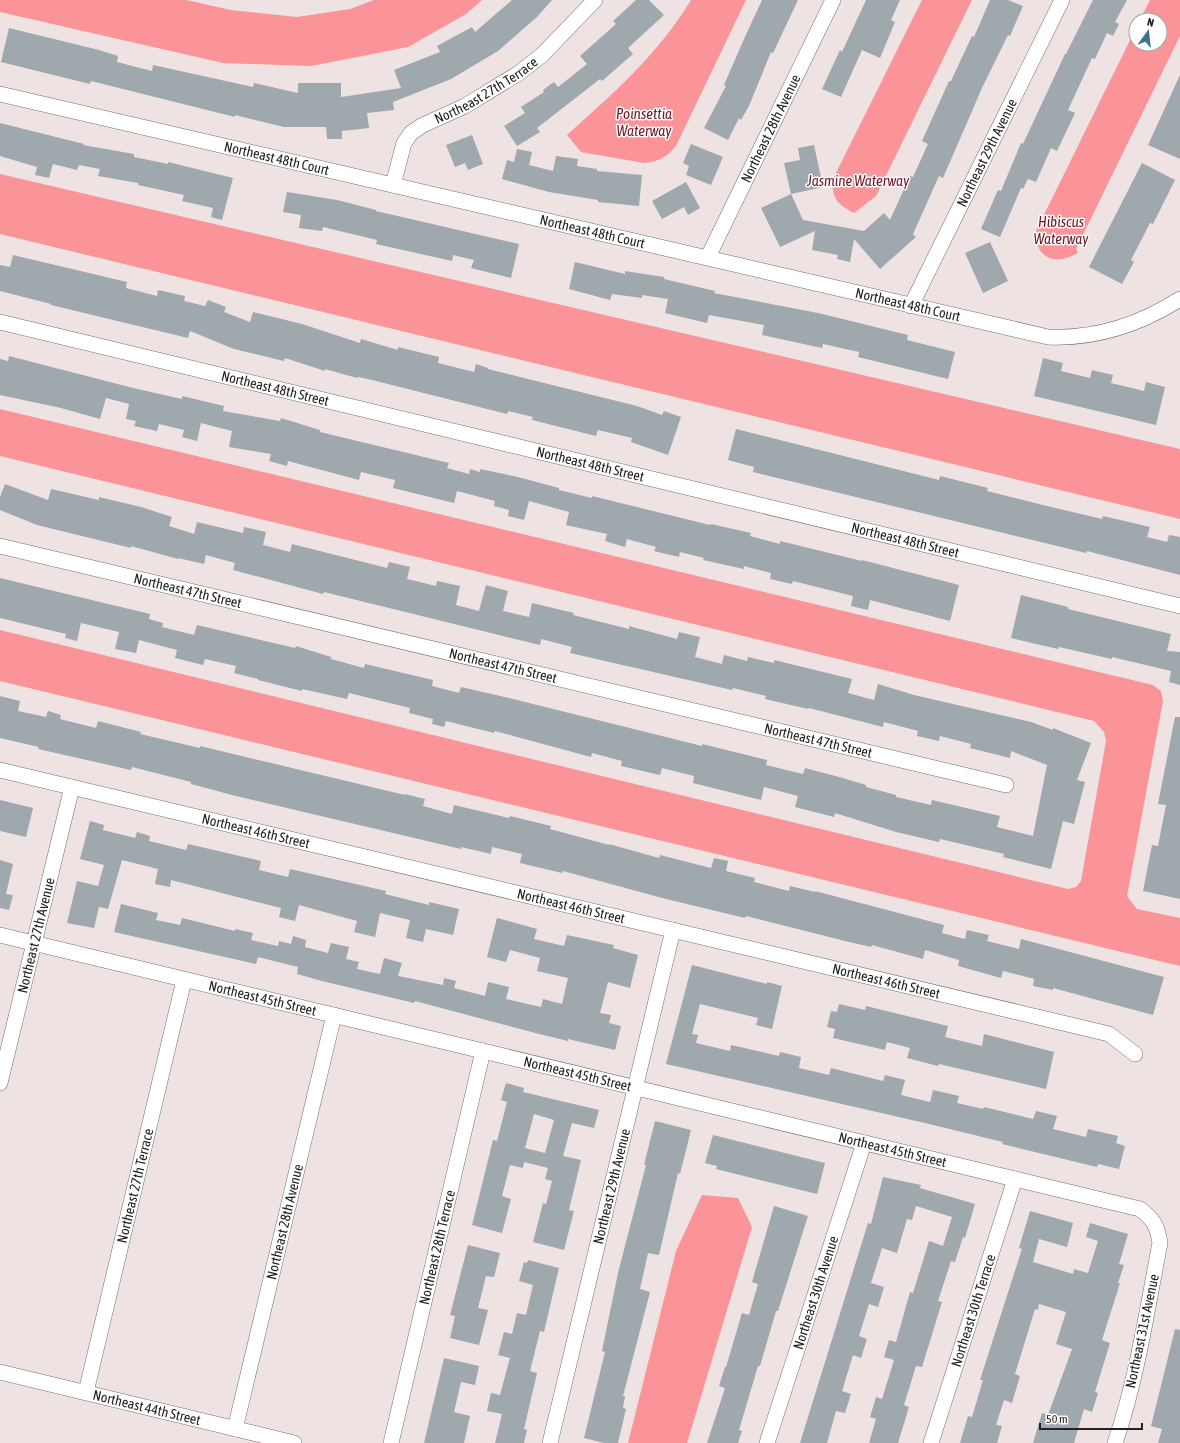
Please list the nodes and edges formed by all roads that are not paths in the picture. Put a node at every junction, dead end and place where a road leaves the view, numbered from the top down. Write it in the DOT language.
graph roads {
  1 [pos="595,0"];
  2 [pos="833,0"];
  3 [pos="1062,0"];
  4 [pos="0,94"];
  5 [pos="393,185"];
  6 [pos="708,257"];
  7 [pos="1180,299"];
  8 [pos="912,306"];
  9 [pos="0,322"];
  10 [pos="0,546"];
  11 [pos="1180,606"];
  12 [pos="0,770"];
  13 [pos="1006,785"];
  14 [pos="72,787"];
  15 [pos="673,930"];
  16 [pos="0,935"];
  17 [pos="34,943"];
  18 [pos="184,980"];
  19 [pos="334,1015"];
  20 [pos="483,1051"];
  21 [pos="1135,1054"];
  22 [pos="0,1084"];
  23 [pos="635,1087"];
  24 [pos="864,1143"];
  25 [pos="1015,1179"];
  26 [pos="1152,1218"];
  27 [pos="0,1372"];
  28 [pos="86,1392"];
  29 [pos="235,1429"];
  30 [pos="294,1443"];
  31 [pos="391,1443"];
  32 [pos="550,1443"];
  33 [pos="767,1443"];
  34 [pos="931,1443"];
  35 [pos="1115,1443"];
  1 -- 5 [label="street, Northeast 27th Terrace"];
  2 -- 6 [label="street, Northeast 28th Avenue"];
  3 -- 8 [label="street, Northeast 29th Avenue"];
  4 -- 5 [label="street, Northeast 48th Court"];
  5 -- 6 [label="street, Northeast 48th Court"];
  6 -- 8 [label="street, Northeast 48th Court"];
  7 -- 8 [label="street, Northeast 48th Court"];
  9 -- 11 [label="street, Northeast 48th Street"];
  10 -- 13 [label="street, Northeast 47th Street"];
  12 -- 14 [label="street, Northeast 46th Street"];
  14 -- 15 [label="street, Northeast 46th Street"];
  14 -- 17 [label="street, Northeast 27th Avenue"];
  15 -- 21 [label="street, Northeast 46th Street"];
  15 -- 23 [label="street, Northeast 29th Avenue"];
  16 -- 17 [label="street, Northeast 45th Street"];
  17 -- 18 [label="street, Northeast 45th Street"];
  17 -- 22 [label="street, Northeast 27th Avenue"];
  18 -- 19 [label="street, Northeast 45th Street"];
  18 -- 28 [label="street, Northeast 27th Terrace"];
  19 -- 20 [label="street, Northeast 45th Street"];
  19 -- 29 [label="street, Northeast 28th Avenue"];
  20 -- 23 [label="street, Northeast 45th Street"];
  20 -- 31 [label="street, Northeast 28th Terrace"];
  23 -- 24 [label="street, Northeast 45th Street"];
  23 -- 32 [label="street, Northeast 29th Avenue"];
  24 -- 25 [label="street, Northeast 45th Street"];
  24 -- 33 [label="street, Northeast 30th Avenue"];
  25 -- 26 [label="street, Northeast 45th Street"];
  25 -- 34 [label="street, Northeast 30th Terrace"];
  26 -- 35 [label="street, Northeast 31st Avenue"];
  27 -- 28 [label="street, Northeast 44th Street"];
  28 -- 29 [label="street, Northeast 44th Street"];
  29 -- 30 [label="street, Northeast 44th Street"];
}
